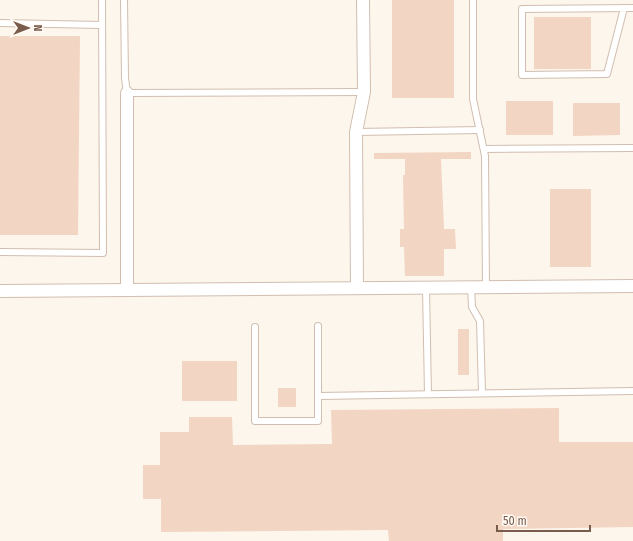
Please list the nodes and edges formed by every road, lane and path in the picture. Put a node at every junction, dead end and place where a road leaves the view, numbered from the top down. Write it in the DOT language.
graph roads {
  1 [pos="102,0"];
  2 [pos="124,0"];
  3 [pos="363,0"];
  4 [pos="473,0"];
  5 [pos="624,8"];
  6 [pos="633,8"];
  7 [pos="0,23"];
  8 [pos="102,25"];
  9 [pos="364,92"];
  10 [pos="127,93"];
  11 [pos="480,130"];
  12 [pos="356,132"];
  13 [pos="633,148"];
  14 [pos="484,150"];
  15 [pos="0,252"];
  16 [pos="633,286"];
  17 [pos="471,287"];
  18 [pos="486,287"];
  19 [pos="357,288"];
  20 [pos="426,288"];
  21 [pos="127,290"];
  22 [pos="0,291"];
  23 [pos="318,326"];
  24 [pos="255,327"];
  25 [pos="633,391"];
  26 [pos="482,393"];
  27 [pos="428,394"];
  28 [pos="318,396"];
  1 -- 8 [label="lane"];
  2 -- 10 [label="lane"];
  3 -- 9 [label="street"];
  4 -- 11 [label="lane"];
  5 -- 5 [label="lane"];
  5 -- 6 [label="lane"];
  7 -- 8 [label="lane"];
  8 -- 15 [label="lane"];
  9 -- 10 [label="lane"];
  9 -- 12 [label="street"];
  10 -- 21 [label="street"];
  11 -- 12 [label="lane"];
  11 -- 14 [label="lane"];
  12 -- 19 [label="street"];
  13 -- 14 [label="lane"];
  14 -- 18 [label="lane"];
  16 -- 18 [label="street"];
  17 -- 18 [label="street"];
  17 -- 20 [label="street"];
  17 -- 26 [label="lane"];
  19 -- 20 [label="street"];
  19 -- 21 [label="street"];
  20 -- 27 [label="lane"];
  21 -- 22 [label="street"];
  23 -- 28 [label="lane"];
  24 -- 28 [label="lane"];
  25 -- 26 [label="lane"];
  26 -- 27 [label="lane"];
  27 -- 28 [label="lane"];
}
